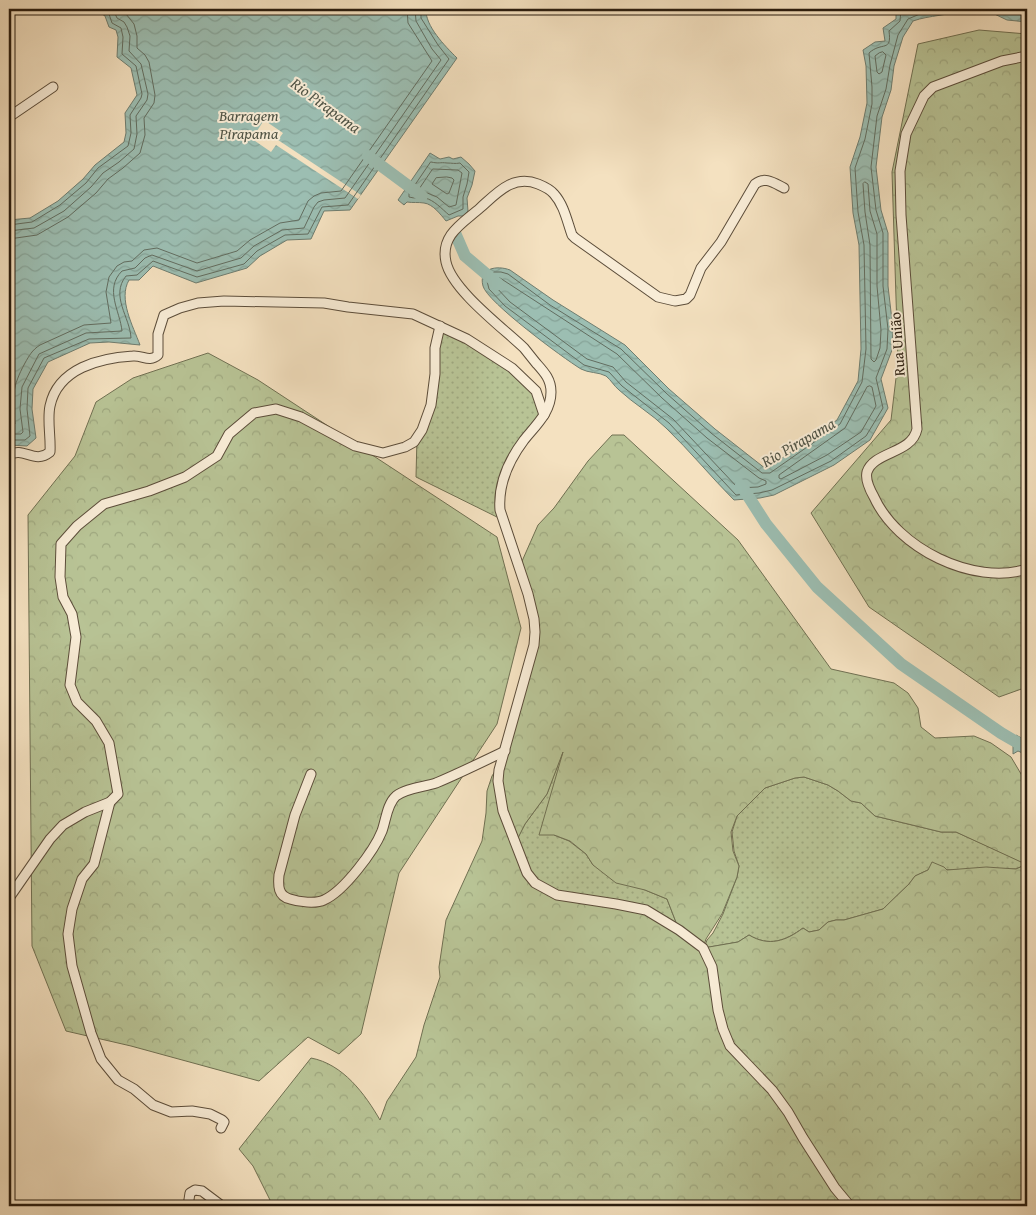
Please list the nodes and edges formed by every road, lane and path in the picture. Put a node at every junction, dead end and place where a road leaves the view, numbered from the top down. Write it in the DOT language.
graph roads {
  1 [pos="1027,56"];
  2 [pos="52,87"];
  3 [pos="9,117"];
  4 [pos="784,188"];
  5 [pos="440,326"];
  6 [pos="544,415"];
  7 [pos="9,455"];
  8 [pos="1027,569"];
  9 [pos="505,751"];
  10 [pos="311,774"];
  11 [pos="110,802"];
  12 [pos="9,898"];
  13 [pos="221,1128"];
  14 [pos="188,1206"];
  15 [pos="222,1206"];
  16 [pos="850,1206"];
  1 -- 8 [label="street, Rua União"];
  2 -- 3 [label="street"];
  4 -- 6 [label="street"];
  5 -- 6 [label="street"];
  5 -- 7 [label="street"];
  5 -- 11 [label="street"];
  6 -- 9 [label="street"];
  9 -- 10 [label="street"];
  9 -- 16 [label="street"];
  11 -- 12 [label="street"];
  11 -- 13 [label="street"];
  14 -- 15 [label="street"];
}
